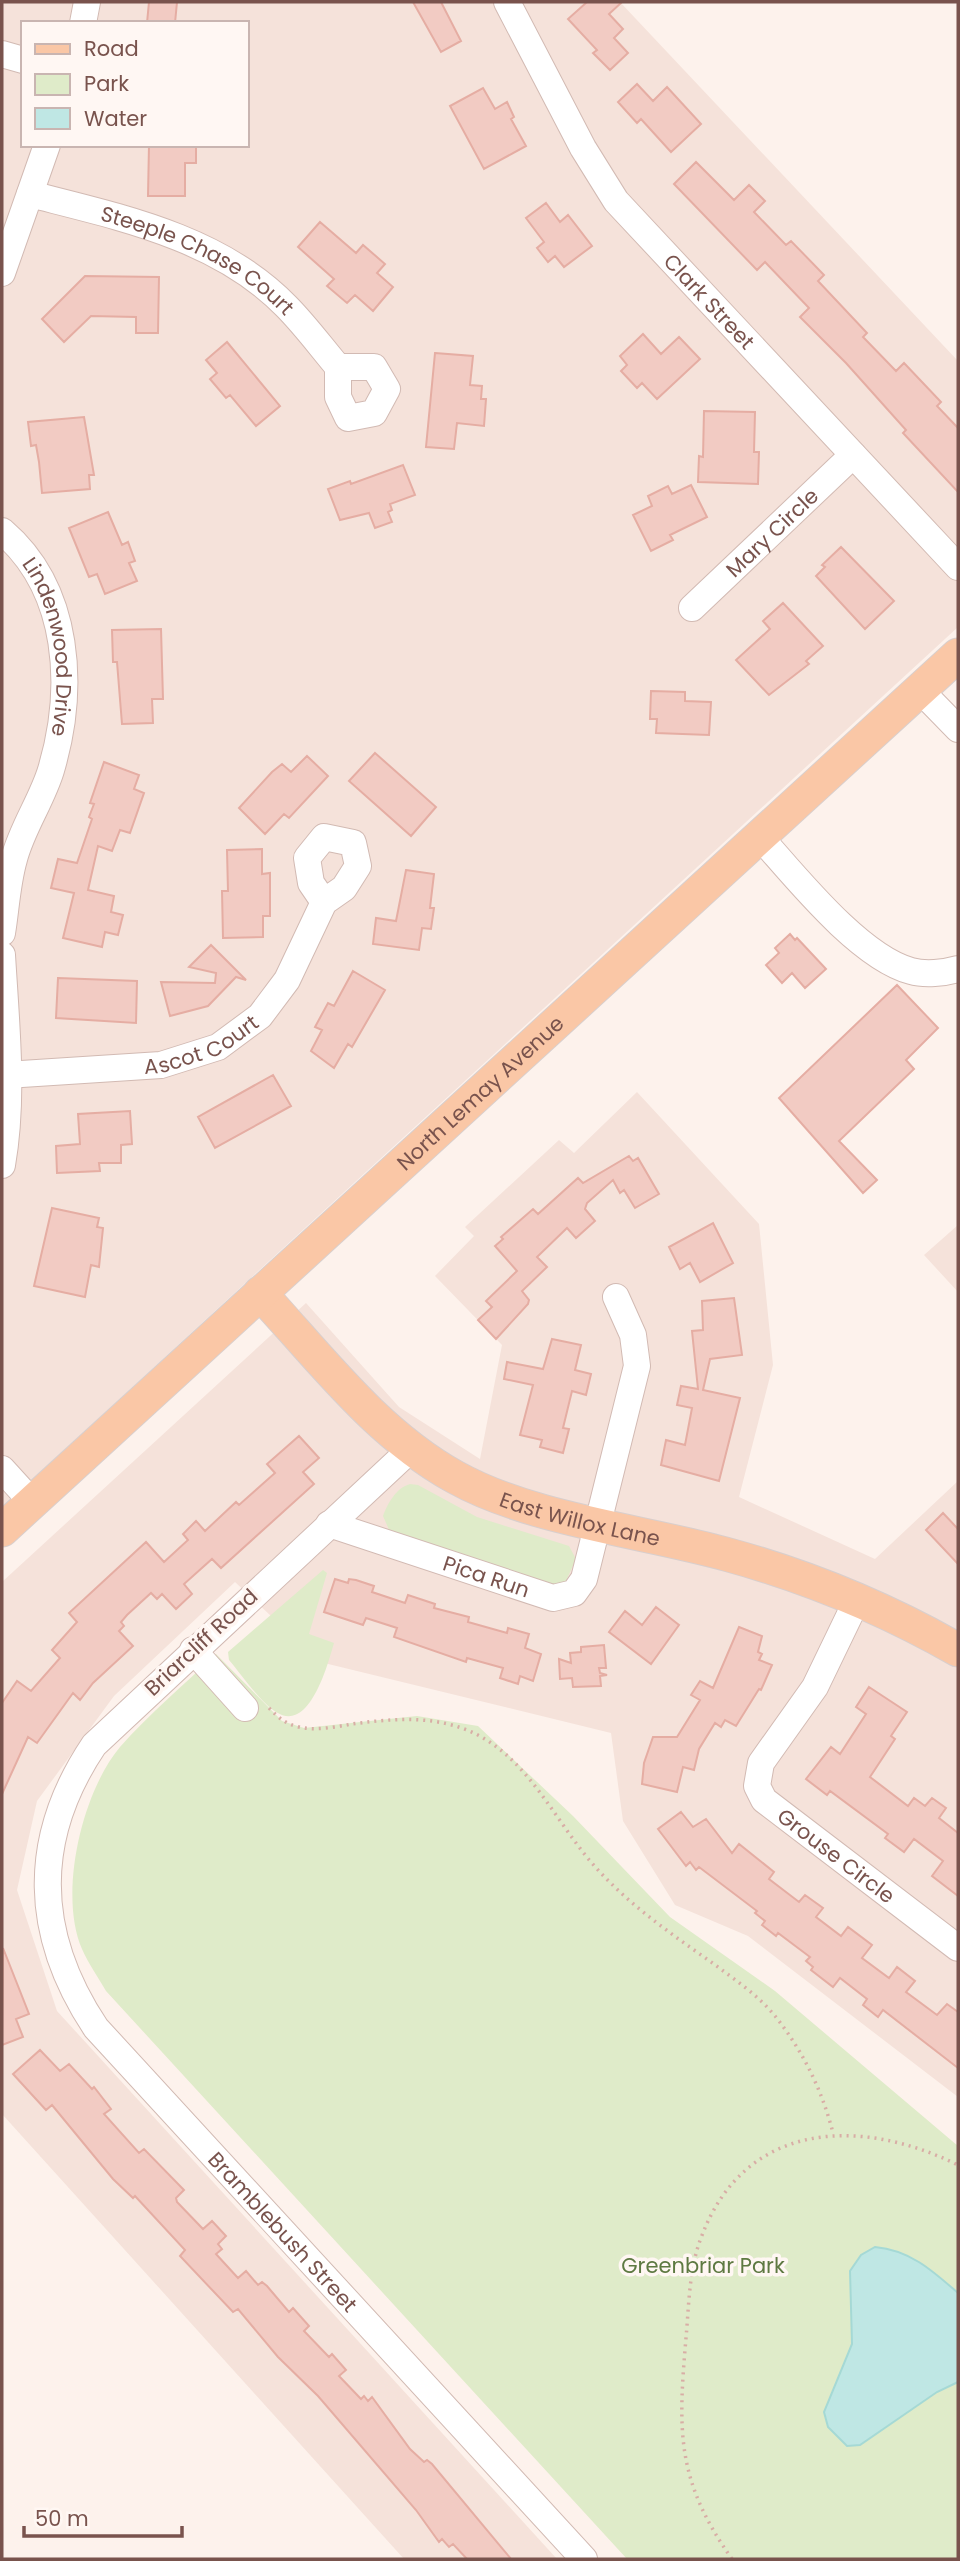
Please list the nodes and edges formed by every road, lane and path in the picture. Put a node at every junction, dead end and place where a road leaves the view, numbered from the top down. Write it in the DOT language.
graph roads {
  1 [pos="87,2"];
  2 [pos="507,2"];
  3 [pos="83,21"];
  4 [pos="2,54"];
  5 [pos="21,59"];
  6 [pos="46,147"];
  7 [pos="30,194"];
  8 [pos="2,273"];
  9 [pos="338,367"];
  10 [pos="853,455"];
  11 [pos="2,531"];
  12 [pos="958,567"];
  13 [pos="692,608"];
  14 [pos="958,655"];
  15 [pos="920,690"];
  16 [pos="958,729"];
  17 [pos="760,837"];
  18 [pos="324,902"];
  19 [pos="2,933"];
  20 [pos="2,955"];
  21 [pos="958,969"];
  22 [pos="6,1075"];
  23 [pos="2,1165"];
  24 [pos="260,1293"];
  25 [pos="615,1297"];
  26 [pos="411,1449"];
  27 [pos="2,1469"];
  28 [pos="32,1502"];
  29 [pos="599,1523"];
  30 [pos="329,1524"];
  31 [pos="2,1530"];
  32 [pos="857,1600"];
  33 [pos="193,1650"];
  34 [pos="958,1650"];
  35 [pos="255,1706"];
  36 [pos="48,1872"];
  37 [pos="958,1948"];
  38 [pos="833,2133"];
  39 [pos="958,2165"];
  40 [pos="584,2559"];
  41 [pos="732,2559"];
  1 -- 3 [label="street"];
  2 -- 10 [label="street, Clark Street"];
  4 -- 5 [label="street"];
  6 -- 7 [label="street"];
  7 -- 8 [label="street"];
  7 -- 9 [label="street, Steeple Chase Court"];
  10 -- 12 [label="street, Clark Street"];
  10 -- 13 [label="street, Mary Circle"];
  11 -- 19 [label="street, Lindenwood Drive"];
  14 -- 15 [label="main road, North Lemay Avenue"];
  15 -- 16 [label="street"];
  15 -- 17 [label="main road, North Lemay Avenue"];
  17 -- 21 [label="street"];
  17 -- 24 [label="main road, North Lemay Avenue"];
  18 -- 22 [label="street, Ascot Court"];
  20 -- 22 [label="street"];
  22 -- 23 [label="street"];
  24 -- 26 [label="main road, East Willox Lane"];
  24 -- 28 [label="main road, North Lemay Avenue"];
  25 -- 29 [label="street, Pica Run"];
  26 -- 29 [label="main road, East Willox Lane"];
  26 -- 30 [label="street, Briarcliff Road"];
  27 -- 28 [label="street"];
  28 -- 31 [label="main road, North Lemay Avenue"];
  29 -- 30 [label="street, Pica Run"];
  29 -- 32 [label="main road, East Willox Lane"];
  30 -- 33 [label="street, Briarcliff Road"];
  32 -- 34 [label="main road, East Willox Lane"];
  32 -- 37 [label="street, Grouse Circle"];
  33 -- 35 [label="street"];
  33 -- 36 [label="street, Briarcliff Road"];
  35 -- 38 [label="path"];
  36 -- 40 [label="street, Bramblebush Street"];
  38 -- 39 [label="path"];
  38 -- 41 [label="path"];
}
